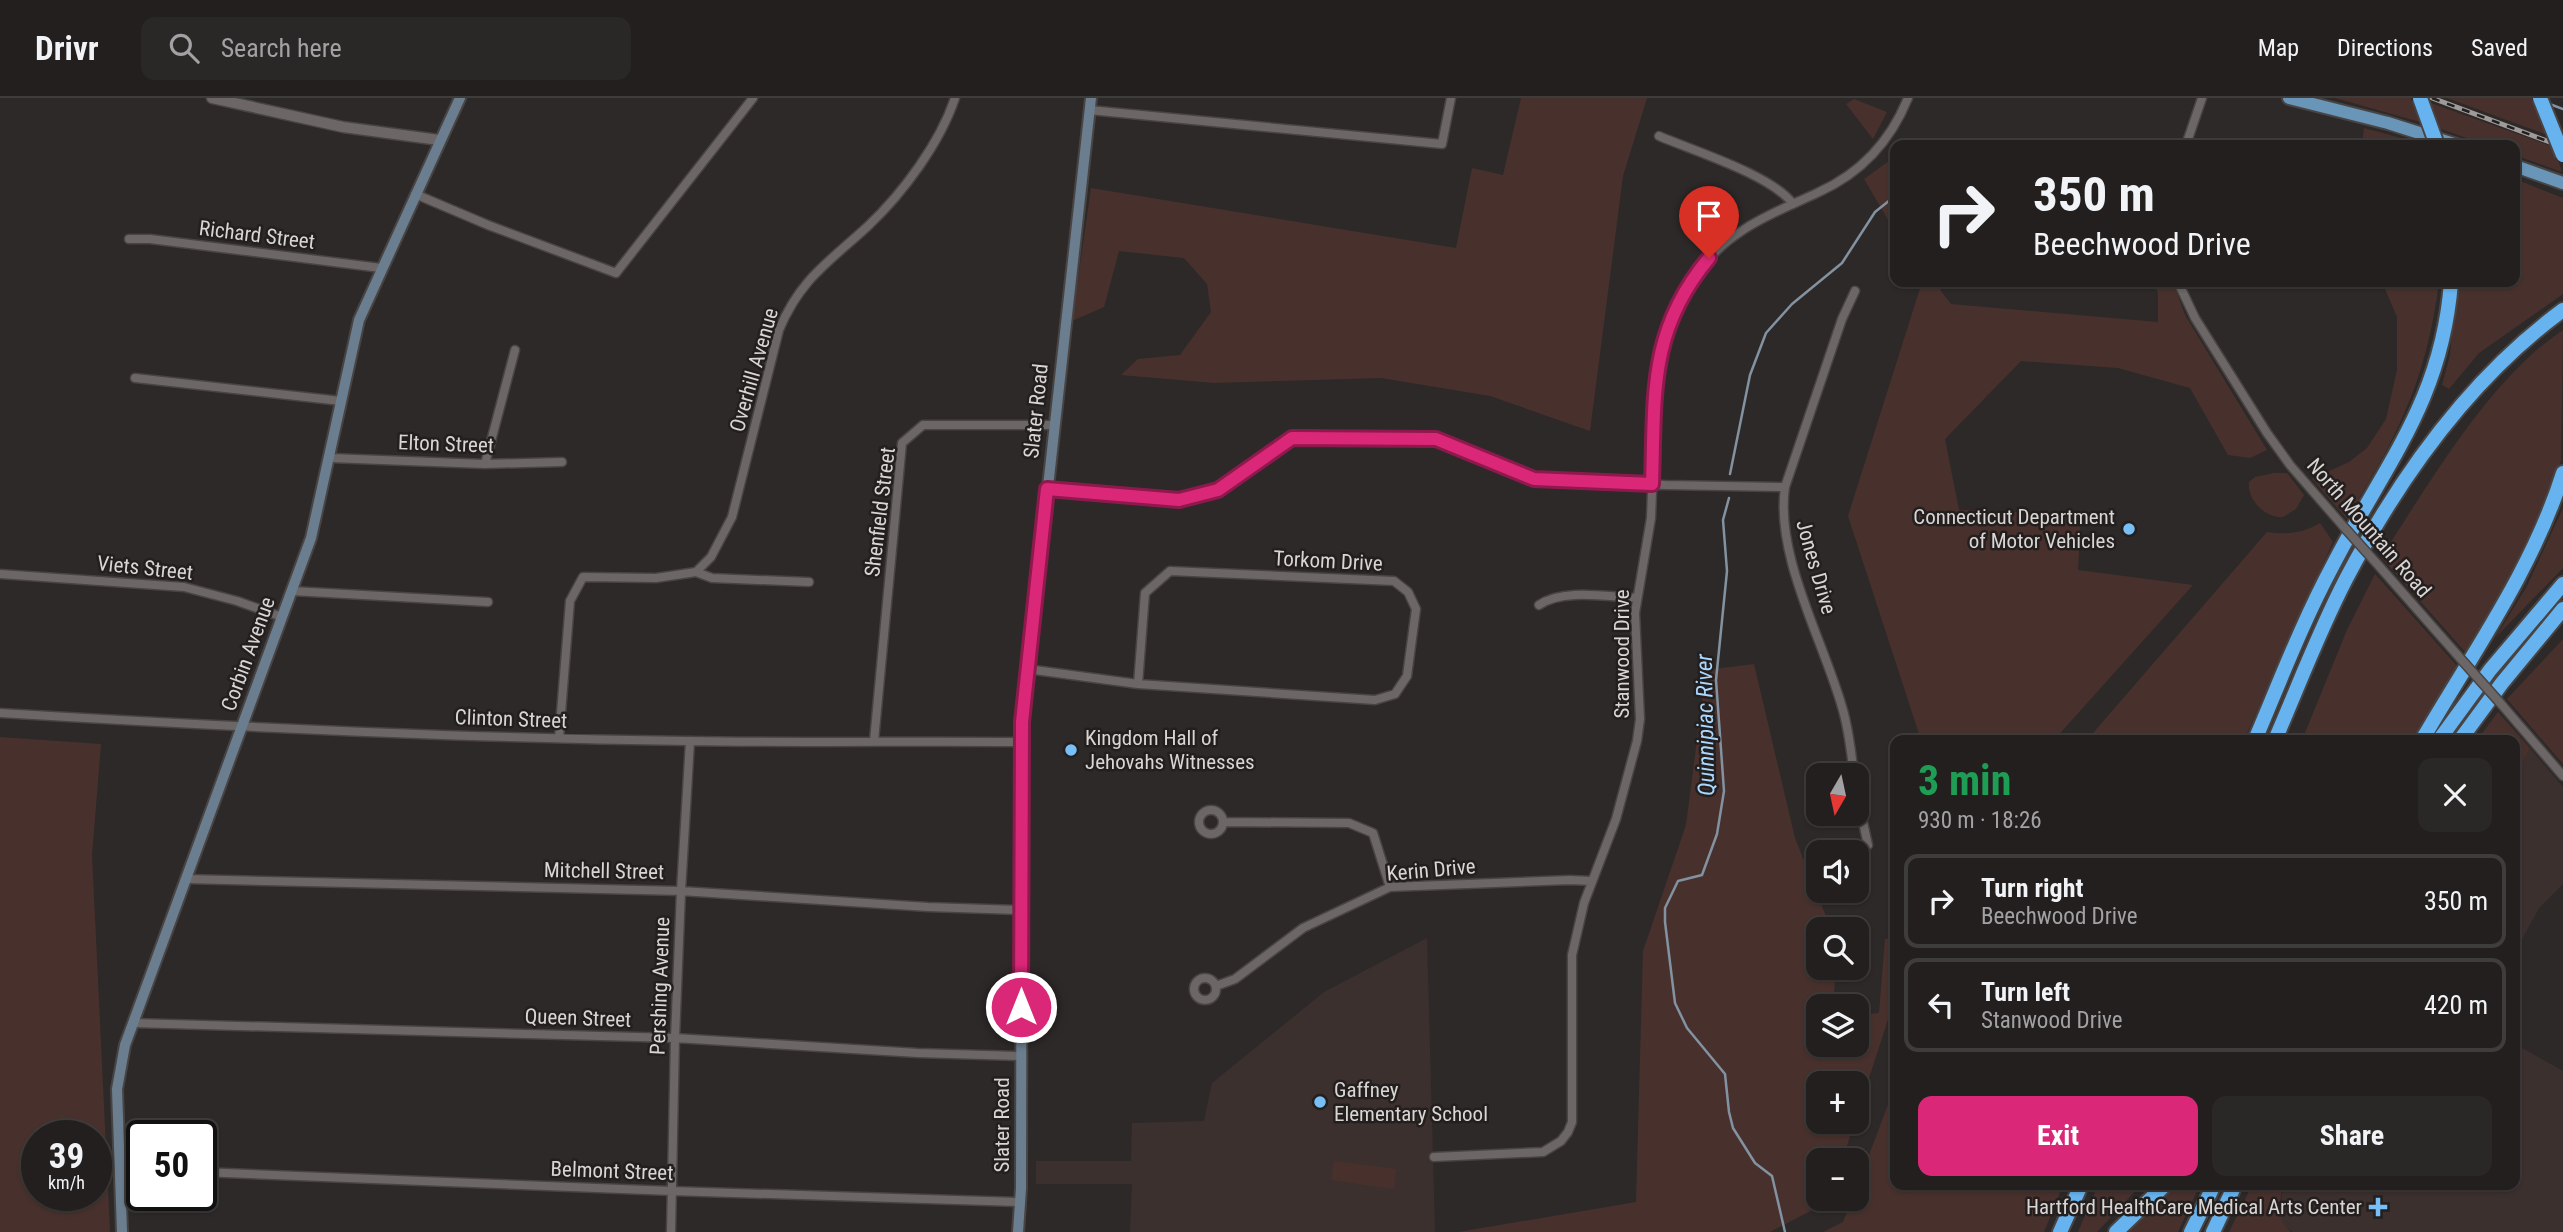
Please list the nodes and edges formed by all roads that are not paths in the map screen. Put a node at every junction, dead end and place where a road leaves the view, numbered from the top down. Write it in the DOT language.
graph roads {
  1 [pos="212,98"];
  2 [pos="460,98"];
  3 [pos="955,98"];
  4 [pos="1091,98"];
  5 [pos="1451,98"];
  6 [pos="1908,98"];
  7 [pos="2202,98"];
  8 [pos="2290,98"];
  9 [pos="2420,98"];
  10 [pos="2540,98"];
  11 [pos="751,99"];
  12 [pos="1089,110"];
  13 [pos="1659,136"];
  14 [pos="439,140"];
  15 [pos="2188,140"];
  16 [pos="2435,140"];
  17 [pos="2441,140"];
  18 [pos="2563,155"];
  19 [pos="2520,168"];
  20 [pos="2563,183"];
  21 [pos="415,194"];
  22 [pos="1793,204"];
  23 [pos="129,239"];
  24 [pos="381,268"];
  25 [pos="2180,287"];
  26 [pos="2450,287"];
  27 [pos="1855,290"];
  28 [pos="2563,310"];
  29 [pos="515,350"];
  30 [pos="135,378"];
  31 [pos="341,401"];
  32 [pos="1054,425"];
  33 [pos="330,457"];
  34 [pos="562,462"];
  35 [pos="485,464"];
  36 [pos="2563,473"];
  37 [pos="1652,484"];
  38 [pos="1785,487"];
  39 [pos="1047,489"];
  40 [pos="696,572"];
  41 [pos="0,574"];
  42 [pos="809,582"];
  43 [pos="2563,584"];
  44 [pos="292,591"];
  45 [pos="1636,598"];
  46 [pos="488,602"];
  47 [pos="1539,605"];
  48 [pos="2563,609"];
  49 [pos="282,617"];
  50 [pos="1027,669"];
  51 [pos="1138,684"];
  52 [pos="2296,692"];
  53 [pos="0,713"];
  54 [pos="242,728"];
  55 [pos="2257,735"];
  56 [pos="2277,735"];
  57 [pos="2287,735"];
  58 [pos="2425,735"];
  59 [pos="2442,735"];
  60 [pos="2464,735"];
  61 [pos="559,738"];
  62 [pos="691,741"];
  63 [pos="874,741"];
  64 [pos="1021,742"];
  65 [pos="1852,763"];
  66 [pos="2563,776"];
  67 [pos="1223,822"];
  68 [pos="186,879"];
  69 [pos="1591,881"];
  70 [pos="1390,887"];
  71 [pos="681,891"];
  72 [pos="1021,910"];
  73 [pos="1216,986"];
  74 [pos="133,1023"];
  75 [pos="675,1038"];
  76 [pos="1021,1056"];
  77 [pos="1434,1157"];
  78 [pos="120,1168"];
  79 [pos="126,1168"];
  80 [pos="217,1173"];
  81 [pos="2079,1190"];
  82 [pos="2160,1190"];
  83 [pos="2212,1190"];
  84 [pos="2233,1190"];
  85 [pos="672,1191"];
  86 [pos="1021,1202"];
  87 [pos="122,1232"];
  88 [pos="671,1232"];
  89 [pos="1018,1232"];
  90 [pos="2060,1232"];
  91 [pos="2116,1232"];
  92 [pos="2191,1232"];
  93 [pos="2213,1232"];
  1 -- 14 [label="street"];
  2 -- 14 [label="main road, Corbin Avenue"];
  3 -- 40 [label="street, Overhill Avenue"];
  4 -- 12 [label="main road, Slater Road"];
  5 -- 12 [label="street"];
  6 -- 22 [label="street, Stanwood Drive"];
  7 -- 15 [label="street"];
  8 -- 17 [label="main road"];
  9 -- 16 [label="highway, bridge"];
  10 -- 18 [label="highway, bridge"];
  11 -- 21 [label="street"];
  12 -- 32 [label="main road, Slater Road"];
  13 -- 22 [label="street"];
  14 -- 21 [label="main road, Corbin Avenue"];
  19 -- 20 [label="main road"];
  21 -- 24 [label="main road, Corbin Avenue"];
  22 -- 37 [label="street, Stanwood Drive"];
  23 -- 24 [label="street, Richard Street"];
  24 -- 31 [label="main road, Corbin Avenue"];
  25 -- 66 [label="street, North Mountain Road, bridge"];
  26 -- 55 [label="highway"];
  27 -- 38 [label="street, Jones Drive"];
  28 -- 52 [label="highway"];
  29 -- 35 [label="street"];
  30 -- 31 [label="street"];
  31 -- 33 [label="main road, Corbin Avenue"];
  32 -- 39 [label="main road, Slater Road"];
  32 -- 63 [label="street, Shenfield Street"];
  33 -- 35 [label="street, Elton Street"];
  33 -- 44 [label="main road, Corbin Avenue"];
  34 -- 35 [label="street, Elton Street"];
  36 -- 58 [label="highway"];
  37 -- 38 [label="street"];
  37 -- 39 [label="street"];
  37 -- 45 [label="street, Stanwood Drive"];
  38 -- 65 [label="street, Jones Drive"];
  39 -- 50 [label="main road, Slater Road"];
  40 -- 42 [label="street"];
  40 -- 61 [label="street"];
  41 -- 49 [label="street, Viets Street"];
  43 -- 59 [label="highway"];
  44 -- 46 [label="street"];
  44 -- 49 [label="main road, Corbin Avenue"];
  45 -- 47 [label="street"];
  45 -- 69 [label="street, Stanwood Drive"];
  48 -- 60 [label="highway"];
  49 -- 54 [label="main road, Corbin Avenue"];
  50 -- 51 [label="street, Torkom Drive"];
  50 -- 64 [label="main road, Slater Road"];
  51 -- 51 [label="street, Torkom Drive"];
  52 -- 56 [label="highway"];
  52 -- 57 [label="highway"];
  53 -- 54 [label="street, Clinton Street"];
  54 -- 61 [label="street, Clinton Street"];
  54 -- 68 [label="main road, Corbin Avenue"];
  61 -- 62 [label="street, Clinton Street"];
  62 -- 63 [label="street, Clinton Street"];
  62 -- 71 [label="street, Pershing Avenue"];
  63 -- 64 [label="street, Clinton Street"];
  64 -- 72 [label="main road, Slater Road"];
  67 -- 70 [label="street"];
  68 -- 71 [label="street, Mitchell Street"];
  68 -- 74 [label="main road, Corbin Avenue"];
  69 -- 70 [label="street, Kerin Drive"];
  69 -- 77 [label="street, Stanwood Drive"];
  70 -- 73 [label="street, Kerin Drive"];
  71 -- 72 [label="street, Mitchell Street"];
  71 -- 75 [label="street, Pershing Avenue"];
  72 -- 76 [label="main road, Slater Road"];
  74 -- 75 [label="street, Queen Street"];
  74 -- 78 [label="main road, Corbin Avenue"];
  75 -- 76 [label="street, Queen Street"];
  75 -- 85 [label="street, Pershing Avenue"];
  76 -- 86 [label="main road, Slater Road"];
  78 -- 79 [label="street"];
  78 -- 87 [label="main road, Corbin Avenue"];
  80 -- 85 [label="street, Belmont Street"];
  81 -- 90 [label="highway"];
  82 -- 91 [label="highway"];
  83 -- 92 [label="highway"];
  84 -- 93 [label="highway"];
  85 -- 86 [label="street, Belmont Street"];
  85 -- 88 [label="street, Pershing Avenue"];
  86 -- 89 [label="main road, Slater Road"];
}
